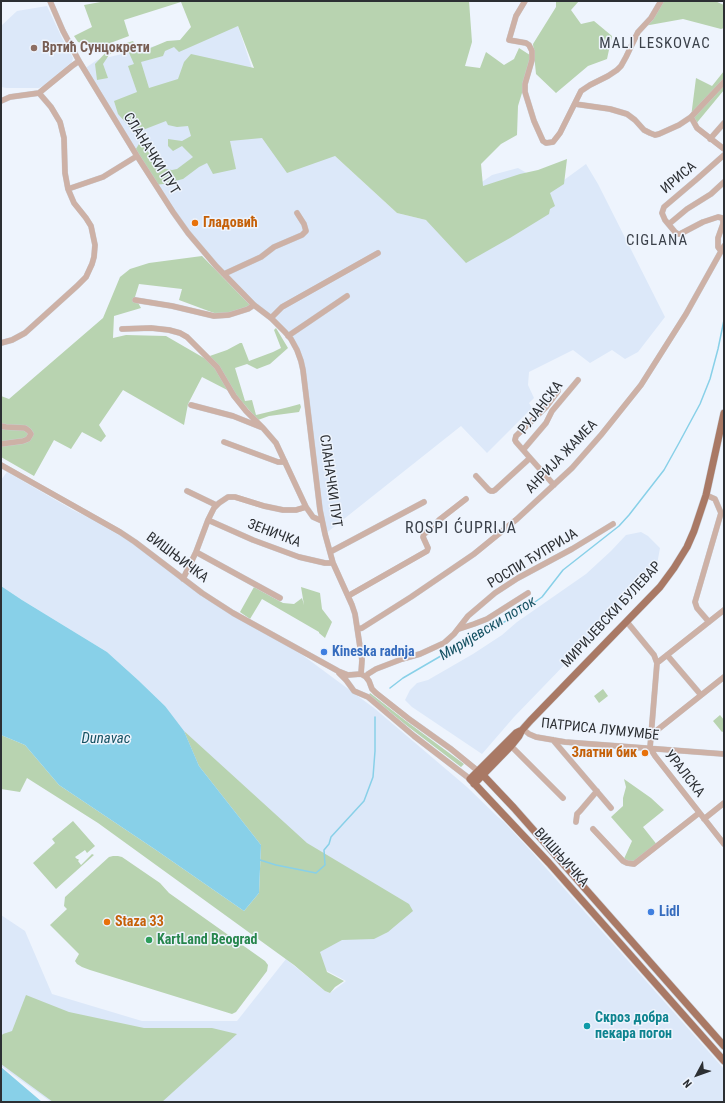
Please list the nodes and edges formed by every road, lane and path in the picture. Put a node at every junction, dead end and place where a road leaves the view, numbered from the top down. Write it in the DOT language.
graph roads {
  1 [pos="50,1"];
  2 [pos="525,1"];
  3 [pos="661,1"];
  4 [pos="79,61"];
  5 [pos="724,82"];
  6 [pos="1,94"];
  7 [pos="39,94"];
  8 [pos="10,97"];
  9 [pos="1,101"];
  10 [pos="575,104"];
  11 [pos="691,117"];
  12 [pos="724,123"];
  13 [pos="710,139"];
  14 [pos="724,149"];
  15 [pos="724,154"];
  16 [pos="137,156"];
  17 [pos="724,182"];
  18 [pos="68,189"];
  19 [pos="297,214"];
  20 [pos="669,224"];
  21 [pos="723,249"];
  22 [pos="378,253"];
  23 [pos="224,274"];
  24 [pos="347,296"];
  25 [pos="136,300"];
  26 [pos="254,305"];
  27 [pos="271,318"];
  28 [pos="122,329"];
  29 [pos="288,336"];
  30 [pos="1,343"];
  31 [pos="578,380"];
  32 [pos="558,391"];
  33 [pos="191,405"];
  34 [pos="724,413"];
  35 [pos="1,426"];
  36 [pos="263,428"];
  37 [pos="224,442"];
  38 [pos="1,444"];
  39 [pos="523,450"];
  40 [pos="530,458"];
  41 [pos="285,462"];
  42 [pos="1,465"];
  43 [pos="476,476"];
  44 [pos="554,485"];
  45 [pos="187,491"];
  46 [pos="706,495"];
  47 [pos="466,499"];
  48 [pos="424,502"];
  49 [pos="216,505"];
  50 [pos="306,507"];
  51 [pos="208,520"];
  52 [pos="322,521"];
  53 [pos="613,524"];
  54 [pos="196,552"];
  55 [pos="330,552"];
  56 [pos="333,563"];
  57 [pos="183,579"];
  58 [pos="528,593"];
  59 [pos="348,596"];
  60 [pos="280,598"];
  61 [pos="724,610"];
  62 [pos="627,622"];
  63 [pos="709,622"];
  64 [pos="358,629"];
  65 [pos="458,629"];
  66 [pos="667,655"];
  67 [pos="657,663"];
  68 [pos="338,671"];
  69 [pos="361,675"];
  70 [pos="724,677"];
  71 [pos="370,684"];
  72 [pos="351,686"];
  73 [pos="359,693"];
  74 [pos="701,696"];
  75 [pos="523,729"];
  76 [pos="651,735"];
  77 [pos="553,740"];
  78 [pos="511,746"];
  79 [pos="650,748"];
  80 [pos="724,754"];
  81 [pos="480,773"];
  82 [pos="472,782"];
  83 [pos="597,791"];
  84 [pos="563,798"];
  85 [pos="724,803"];
  86 [pos="611,808"];
  87 [pos="699,813"];
  88 [pos="704,818"];
  89 [pos="576,822"];
  90 [pos="593,829"];
  91 [pos="724,844"];
  92 [pos="724,1046"];
  93 [pos="724,1061"];
  1 -- 4 [label="street, СЛАНАЧКИ ПУТ"];
  2 -- 10 [label="street"];
  3 -- 10 [label="street"];
  4 -- 7 [label="street"];
  4 -- 16 [label="street, СЛАНАЧКИ ПУТ"];
  5 -- 11 [label="street"];
  6 -- 8 [label="street"];
  7 -- 8 [label="street"];
  7 -- 18 [label="street"];
  8 -- 9 [label="street"];
  10 -- 11 [label="street"];
  11 -- 13 [label="street"];
  12 -- 13 [label="street"];
  13 -- 14 [label="street"];
  15 -- 20 [label="street, ИРИСА"];
  16 -- 18 [label="street"];
  16 -- 23 [label="street, СЛАНАЧКИ ПУТ"];
  17 -- 20 [label="street"];
  18 -- 30 [label="street"];
  19 -- 23 [label="street"];
  20 -- 21 [label="street"];
  21 -- 44 [label="street, АНРИЈА ЖАМЕА"];
  22 -- 27 [label="street"];
  23 -- 26 [label="street, СЛАНАЧКИ ПУТ"];
  24 -- 29 [label="street"];
  25 -- 26 [label="street"];
  26 -- 27 [label="street, СЛАНАЧКИ ПУТ"];
  27 -- 29 [label="street, СЛАНАЧКИ ПУТ"];
  28 -- 36 [label="street"];
  29 -- 52 [label="street, СЛАНАЧКИ ПУТ"];
  31 -- 39 [label="street, РУЈАНСКА"];
  32 -- 39 [label="street"];
  33 -- 36 [label="street"];
  34 -- 46 [label="main road, МИРИЈЕВСКИ БУЛЕВАР"];
  35 -- 38 [label="street"];
  36 -- 41 [label="street"];
  37 -- 41 [label="street"];
  39 -- 40 [label="street"];
  40 -- 43 [label="street"];
  40 -- 44 [label="street"];
  41 -- 50 [label="street"];
  42 -- 57 [label="street, ВИШЊИЧКА"];
  44 -- 64 [label="street, АНРИЈА ЖАМЕА"];
  45 -- 49 [label="street"];
  46 -- 62 [label="main road, МИРИЈЕВСКИ БУЛЕВАР"];
  46 -- 63 [label="street"];
  47 -- 59 [label="street"];
  48 -- 55 [label="street"];
  49 -- 50 [label="street"];
  49 -- 51 [label="street"];
  50 -- 52 [label="street"];
  51 -- 54 [label="street"];
  51 -- 56 [label="street, ЗЕНИЧКА"];
  52 -- 55 [label="street, СЛАНАЧКИ ПУТ"];
  53 -- 65 [label="street, РОСПИ ЋУПРИЈА"];
  54 -- 57 [label="street"];
  54 -- 60 [label="street"];
  55 -- 56 [label="street, СЛАНАЧКИ ПУТ"];
  56 -- 59 [label="street, СЛАНАЧКИ ПУТ"];
  57 -- 68 [label="street, ВИШЊИЧКА"];
  58 -- 65 [label="street"];
  59 -- 64 [label="street, СЛАНАЧКИ ПУТ"];
  61 -- 63 [label="street"];
  62 -- 67 [label="street"];
  62 -- 75 [label="main road, МИРИЈЕВСКИ БУЛЕВАР"];
  63 -- 66 [label="street"];
  64 -- 69 [label="street, СЛАНАЧКИ ПУТ"];
  65 -- 69 [label="street, РОСПИ ЋУПРИЈА"];
  66 -- 67 [label="street"];
  66 -- 74 [label="street"];
  67 -- 76 [label="street, УРАЛСКА"];
  68 -- 69 [label="street, ВИШЊИЧКА"];
  68 -- 72 [label="street, ВИШЊИЧКА"];
  69 -- 71 [label="street, ВИШЊИЧКА"];
  69 -- 72 [label="street"];
  70 -- 74 [label="street"];
  71 -- 73 [label="street"];
  71 -- 81 [label="street, ВИШЊИЧКА"];
  72 -- 73 [label="street, ВИШЊИЧКА"];
  73 -- 82 [label="street, ВИШЊИЧКА"];
  74 -- 76 [label="street"];
  75 -- 77 [label="street, ПАТРИСА ЛУМУМБЕ"];
  75 -- 78 [label="main road, МИРИЈЕВСКИ БУЛЕВАР"];
  75 -- 81 [label="main road, МИРИЈЕВСКИ БУЛЕВАР"];
  76 -- 79 [label="street, УРАЛСКА"];
  77 -- 79 [label="street, ПАТРИСА ЛУМУМБЕ"];
  77 -- 83 [label="street"];
  78 -- 81 [label="main road, МИРИЈЕВСКИ БУЛЕВАР"];
  78 -- 84 [label="street"];
  79 -- 80 [label="street, ПАТРИСА ЛУМУМБЕ"];
  79 -- 87 [label="street, УРАЛСКА"];
  81 -- 82 [label="main road, МИРИЈЕВСКИ БУЛЕВАР"];
  81 -- 92 [label="main road, ВИШЊИЧКА"];
  82 -- 93 [label="main road, ВИШЊИЧКА"];
  83 -- 86 [label="street"];
  83 -- 89 [label="street"];
  85 -- 88 [label="street"];
  87 -- 88 [label="street, УРАЛСКА"];
  87 -- 90 [label="street"];
  88 -- 91 [label="street, УРАЛСКА"];
}
